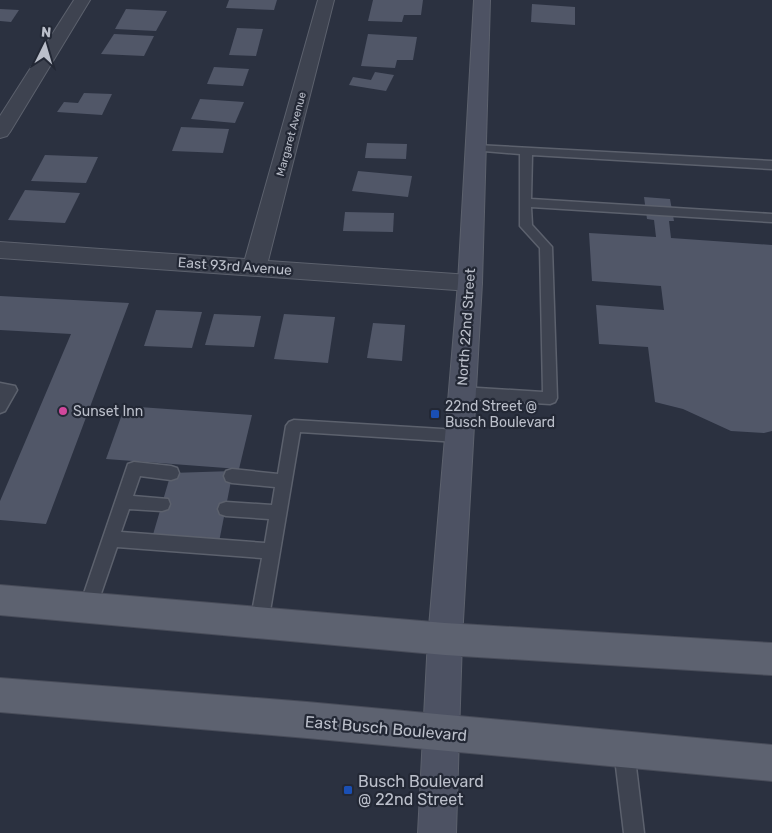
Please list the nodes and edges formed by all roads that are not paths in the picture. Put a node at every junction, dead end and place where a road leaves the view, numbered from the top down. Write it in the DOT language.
graph roads {
  1 [pos="82,0"];
  2 [pos="326,0"];
  3 [pos="482,0"];
  4 [pos="0,132"];
  5 [pos="476,148"];
  6 [pos="526,151"];
  7 [pos="772,165"];
  8 [pos="525,203"];
  9 [pos="772,218"];
  10 [pos="0,250"];
  11 [pos="255,267"];
  12 [pos="470,283"];
  13 [pos="0,388"];
  14 [pos="462,393"];
  15 [pos="0,407"];
  16 [pos="458,436"];
  17 [pos="171,473"];
  18 [pos="232,476"];
  19 [pos="284,481"];
  20 [pos="124,502"];
  21 [pos="162,504"];
  22 [pos="226,508"];
  23 [pos="278,512"];
  24 [pos="111,539"];
  25 [pos="271,551"];
  26 [pos="0,600"];
  27 [pos="88,608"];
  28 [pos="259,623"];
  29 [pos="445,639"];
  30 [pos="772,659"];
  31 [pos="0,695"];
  32 [pos="441,733"];
  33 [pos="624,750"];
  34 [pos="772,763"];
  35 [pos="437,833"];
  36 [pos="634,833"];
  1 -- 4 [label="street"];
  2 -- 11 [label="street, Margaret Avenue"];
  3 -- 5 [label="street, North 22nd Street"];
  5 -- 6 [label="lane"];
  5 -- 12 [label="street, North 22nd Street"];
  6 -- 7 [label="lane"];
  6 -- 8 [label="lane"];
  8 -- 9 [label="lane"];
  8 -- 14 [label="lane"];
  10 -- 11 [label="street, East 93rd Avenue"];
  11 -- 12 [label="street, East 93rd Avenue"];
  12 -- 14 [label="street, North 22nd Street"];
  13 -- 15 [label="lane"];
  14 -- 16 [label="street, North 22nd Street"];
  16 -- 19 [label="lane"];
  16 -- 29 [label="street, North 22nd Street"];
  17 -- 20 [label="lane"];
  18 -- 19 [label="lane"];
  19 -- 23 [label="lane"];
  20 -- 21 [label="lane"];
  20 -- 24 [label="lane"];
  22 -- 23 [label="lane"];
  23 -- 25 [label="lane"];
  24 -- 25 [label="lane"];
  24 -- 27 [label="lane"];
  25 -- 28 [label="lane"];
  26 -- 27 [label="main road"];
  27 -- 28 [label="main road"];
  28 -- 29 [label="main road"];
  29 -- 30 [label="main road"];
  29 -- 32 [label="street, North 22nd Street"];
  31 -- 32 [label="main road, East Busch Boulevard"];
  32 -- 33 [label="main road, East Busch Boulevard"];
  32 -- 35 [label="street, North 22nd Street"];
  33 -- 34 [label="main road, East Busch Boulevard"];
  33 -- 36 [label="lane"];
}
